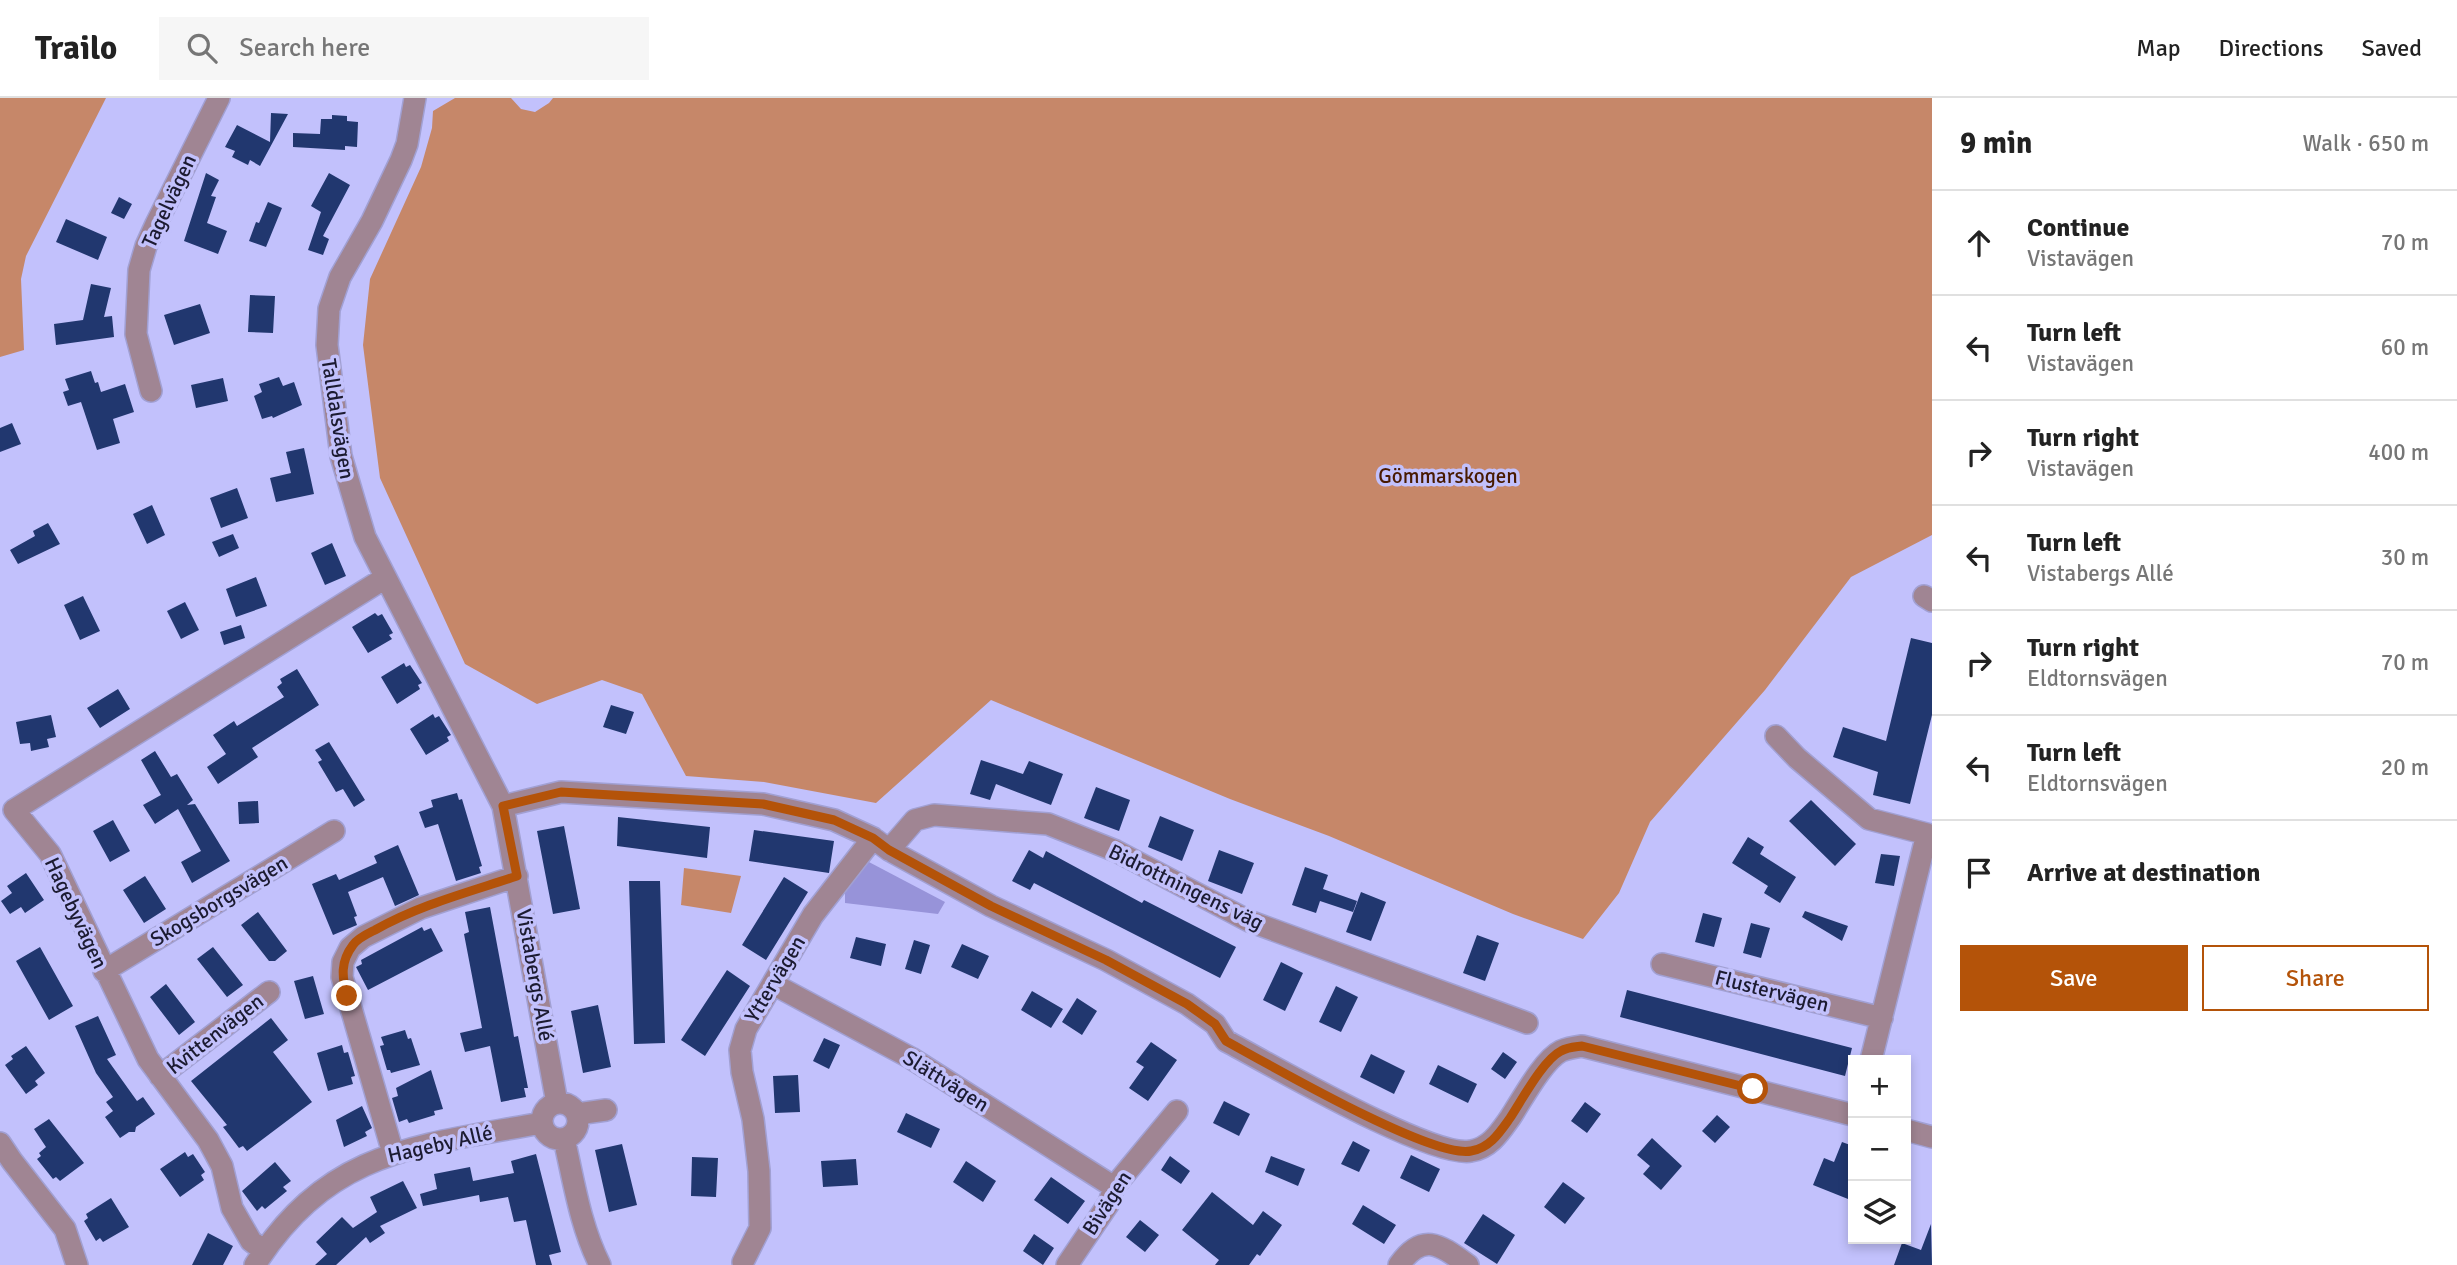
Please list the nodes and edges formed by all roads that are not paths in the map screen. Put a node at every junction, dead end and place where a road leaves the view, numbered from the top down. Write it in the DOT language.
graph roads {
  1 [pos="219,98"];
  2 [pos="415,98"];
  3 [pos="151,391"];
  4 [pos="385,578"];
  5 [pos="1776,736"];
  6 [pos="503,806"];
  7 [pos="7,807"];
  8 [pos="1930,825"];
  9 [pos="334,831"];
  10 [pos="881,844"];
  11 [pos="517,876"];
  12 [pos="1662,964"];
  13 [pos="104,971"];
  14 [pos="773,984"];
  15 [pos="269,992"];
  16 [pos="1882,1018"];
  17 [pos="1527,1023"];
  18 [pos="1872,1055"];
  19 [pos="160,1076"];
  20 [pos="557,1103"];
  21 [pos="606,1110"];
  22 [pos="1177,1111"];
  23 [pos="576,1114"];
  24 [pos="1848,1114"];
  25 [pos="541,1123"];
  26 [pos="1911,1131"];
  27 [pos="1932,1137"];
  28 [pos="564,1139"];
  29 [pos="0,1143"];
  30 [pos="393,1153"];
  31 [pos="1114,1187"];
  32 [pos="259,1258"];
  33 [pos="743,1262"];
  34 [pos="77,1265"];
  35 [pos="600,1265"];
  36 [pos="1067,1265"];
  37 [pos="1399,1265"];
  38 [pos="1468,1265"];
  1 -- 3 [label="street, Tagelvägen"];
  2 -- 4 [label="street, Talldalsvägen"];
  4 -- 6 [label="street, Talldalsvägen"];
  4 -- 7 [label="street, Hagebyvägen"];
  5 -- 8 [label="street"];
  6 -- 10 [label="street"];
  6 -- 11 [label="street, Vistabergs Allé"];
  7 -- 13 [label="street, Hagebyvägen"];
  8 -- 16 [label="street"];
  9 -- 13 [label="street, Skogsborgsvägen"];
  10 -- 14 [label="street, Yttervägen"];
  10 -- 17 [label="street, Bidrottningens väg"];
  10 -- 24 [label="street"];
  11 -- 20 [label="street, Vistabergs Allé"];
  11 -- 30 [label="street"];
  12 -- 16 [label="street, Flustervägen"];
  13 -- 19 [label="street, Hagebyvägen"];
  14 -- 31 [label="street, Slättvägen"];
  14 -- 33 [label="street, Yttervägen"];
  15 -- 19 [label="street, Kvittenvägen"];
  16 -- 18 [label="street"];
  19 -- 32 [label="street, Hagebyvägen"];
  20 -- 23 [label="street"];
  20 -- 25 [label="street"];
  21 -- 23 [label="street"];
  22 -- 31 [label="street, Bivägen"];
  23 -- 28 [label="street"];
  25 -- 28 [label="street"];
  25 -- 30 [label="street, Hageby Allé"];
  26 -- 27 [label="street"];
  28 -- 35 [label="street"];
  29 -- 34 [label="street"];
  30 -- 32 [label="street, Hageby Allé"];
  31 -- 36 [label="street, Bivägen"];
  37 -- 38 [label="street"];
}
